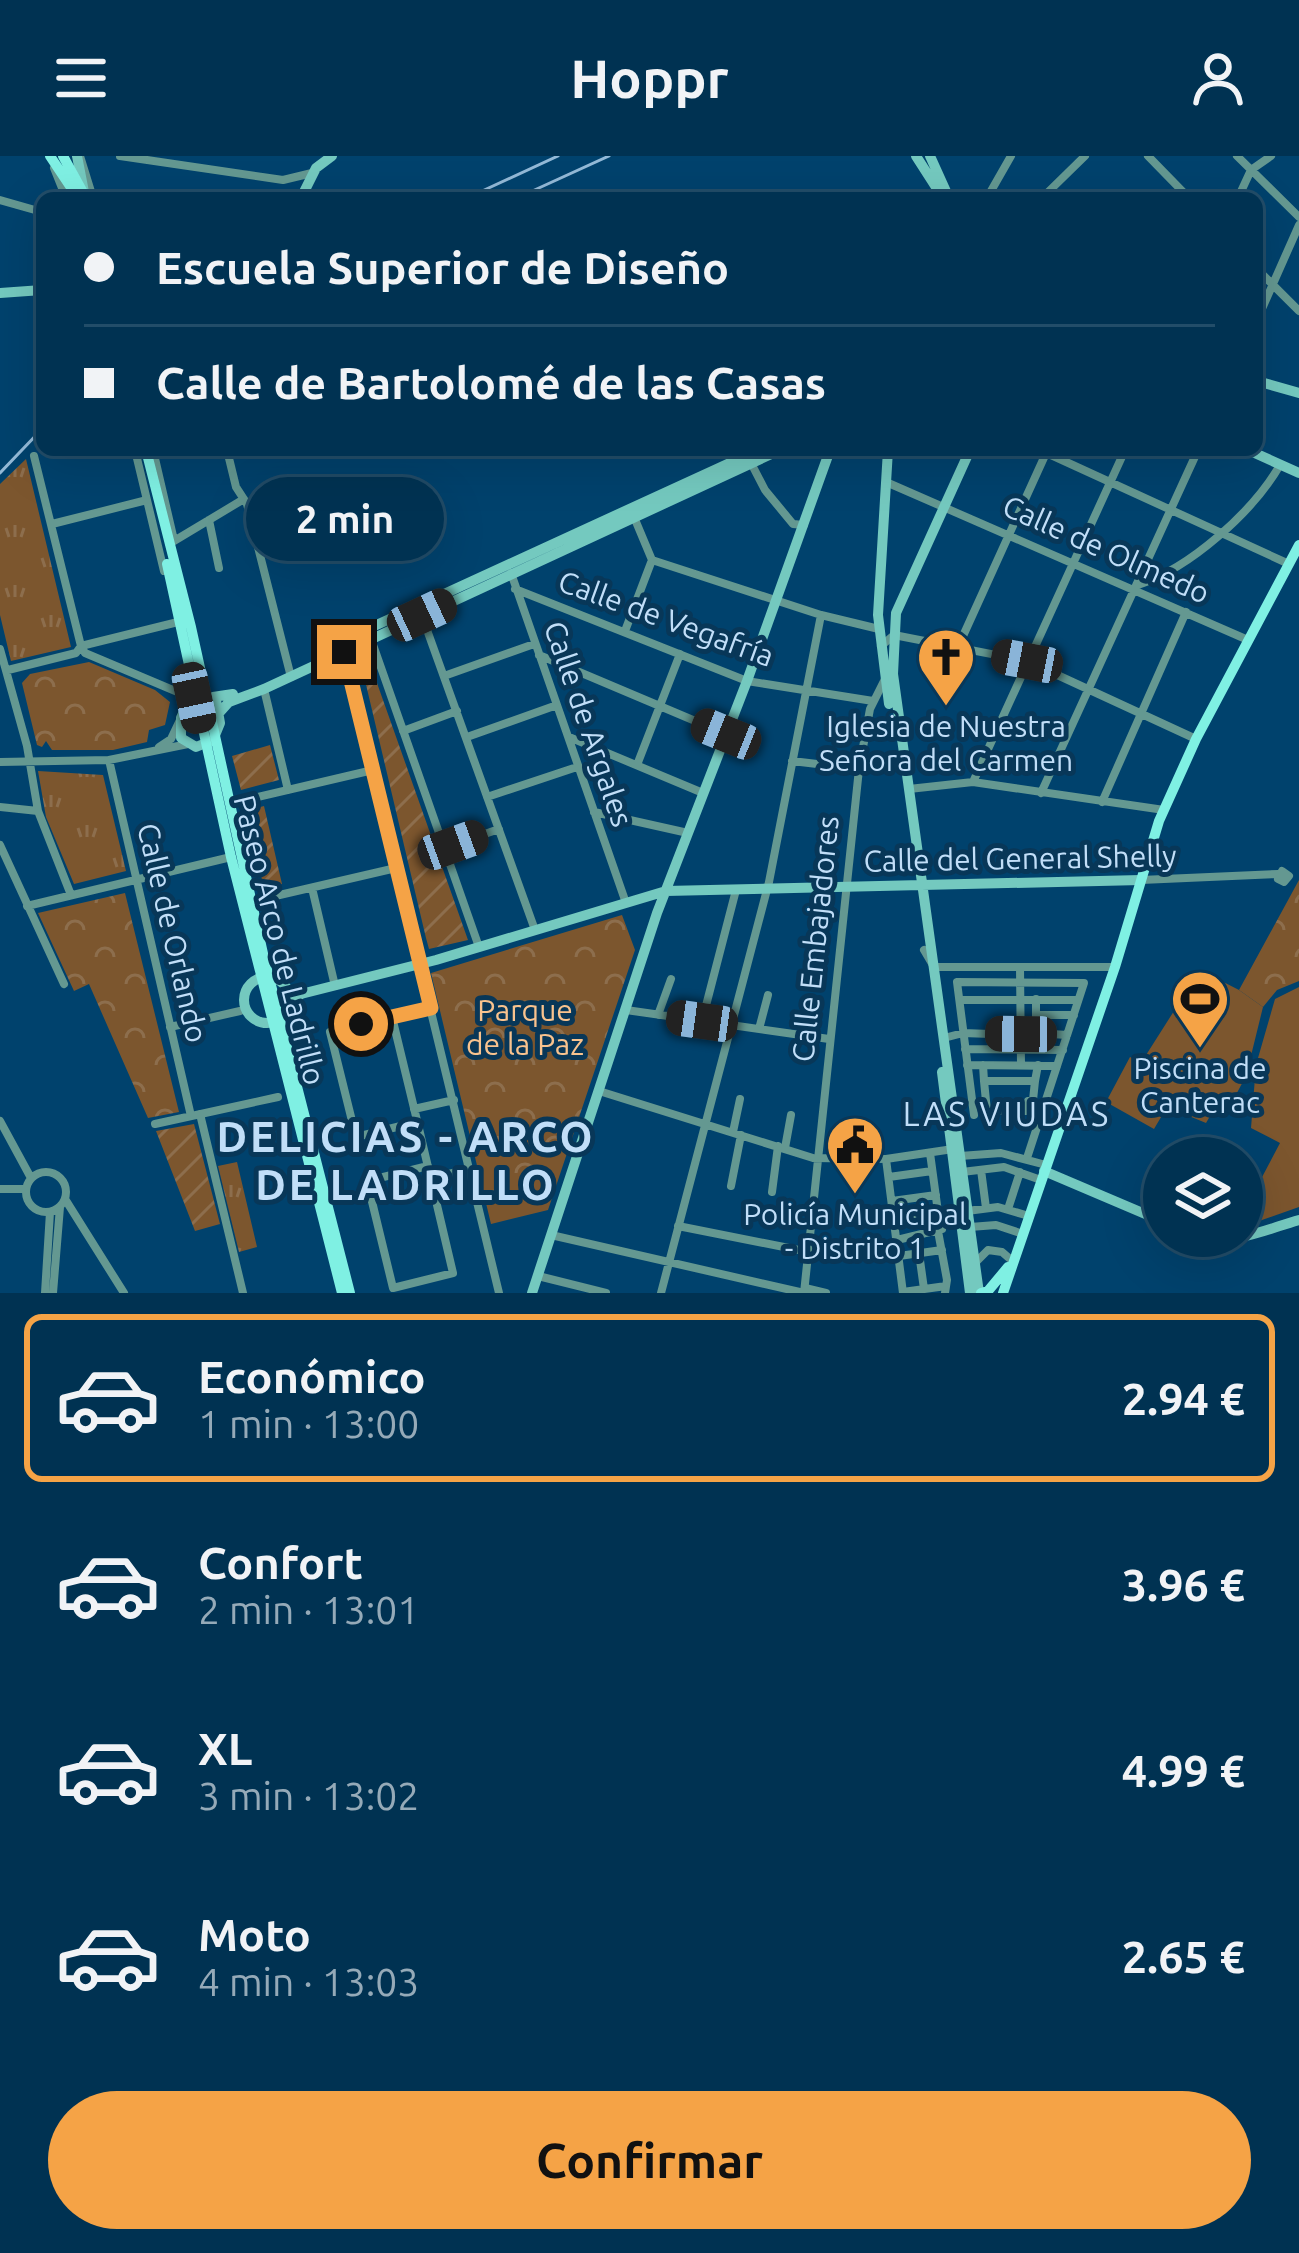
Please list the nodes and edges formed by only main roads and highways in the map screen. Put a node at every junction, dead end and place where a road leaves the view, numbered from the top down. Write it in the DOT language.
graph roads {
  1 [pos="50,156"];
  2 [pos="64,156"];
  3 [pos="79,156"];
  4 [pos="332,156"];
  5 [pos="916,156"];
  6 [pos="930,156"];
  7 [pos="82,192"];
  8 [pos="83,192"];
  9 [pos="84,192"];
  10 [pos="304,192"];
  11 [pos="941,192"];
  12 [pos="943,192"];
  13 [pos="36,293"];
  14 [pos="0,296"];
  15 [pos="1263,382"];
  16 [pos="1298,390"];
  17 [pos="145,456"];
  18 [pos="745,456"];
  19 [pos="767,456"];
  20 [pos="828,456"];
  21 [pos="888,456"];
  22 [pos="967,456"];
  23 [pos="1261,456"];
  24 [pos="1299,473"];
  25 [pos="150,475"];
  26 [pos="1299,544"];
  27 [pos="878,615"];
  28 [pos="896,616"];
  29 [pos="184,624"];
  30 [pos="290,675"];
  31 [pos="200,698"];
  32 [pos="220,712"];
  33 [pos="209,743"];
  34 [pos="1142,880"];
  35 [pos="918,884"];
  36 [pos="666,892"];
  37 [pos="626,903"];
  38 [pos="657,914"];
  39 [pos="264,977"];
  40 [pos="287,988"];
  41 [pos="301,994"];
  42 [pos="290,1004"];
  43 [pos="275,1021"];
  44 [pos="957,1151"];
  45 [pos="1044,1172"];
  46 [pos="1143,1213"];
  47 [pos="1299,1220"];
  48 [pos="1263,1231"];
  49 [pos="1011,1259"];
  50 [pos="975,1266"];
  51 [pos="1002,1276"];
  52 [pos="346,1293"];
  53 [pos="532,1293"];
  54 [pos="970,1293"];
  55 [pos="989,1293"];
  1 -- 7 [label="main road"];
  2 -- 8 [label="main road"];
  3 -- 9 [label="main road"];
  4 -- 10 [label="main road"];
  5 -- 11 [label="main road"];
  6 -- 12 [label="main road"];
  13 -- 14 [label="main road"];
  15 -- 16 [label="main road"];
  17 -- 25 [label="main road, Paseo Arco de Ladrillo"];
  18 -- 30 [label="main road"];
  19 -- 30 [label="main road"];
  20 -- 36 [label="main road"];
  21 -- 27 [label="main road"];
  22 -- 28 [label="main road"];
  23 -- 24 [label="main road"];
  25 -- 29 [label="main road, Paseo Arco de Ladrillo"];
  25 -- 29 [label="main road, Paseo Arco de Ladrillo"];
  26 -- 34 [label="main road"];
  27 -- 28 [label="main road"];
  27 -- 35 [label="main road"];
  28 -- 35 [label="main road"];
  29 -- 31 [label="main road, Paseo Arco de Ladrillo"];
  30 -- 31 [label="main road"];
  30 -- 32 [label="main road"];
  31 -- 32 [label="main road"];
  31 -- 33 [label="main road, Paseo Arco de Ladrillo"];
  31 -- 33 [label="main road"];
  32 -- 33 [label="main road"];
  33 -- 39 [label="main road, Paseo Arco de Ladrillo"];
  33 -- 39 [label="main road, Paseo Arco de Ladrillo"];
  34 -- 35 [label="main road, Calle del General Shelly"];
  34 -- 45 [label="main road"];
  35 -- 36 [label="main road, Calle del General Shelly"];
  35 -- 44 [label="main road"];
  35 -- 44 [label="main road"];
  36 -- 37 [label="main road, Calle del General Shelly"];
  36 -- 38 [label="main road"];
  37 -- 38 [label="main road"];
  37 -- 41 [label="main road, Calle del General Shelly"];
  38 -- 53 [label="main road"];
  39 -- 40 [label="main road"];
  39 -- 43 [label="main road, Paseo Arco de Ladrillo"];
  39 -- 43 [label="main road"];
  40 -- 41 [label="main road"];
  40 -- 42 [label="main road"];
  41 -- 42 [label="main road, Calle del General Shelly"];
  42 -- 43 [label="main road, Calle del General Shelly"];
  43 -- 52 [label="main road, Paseo Arco de Ladrillo"];
  44 -- 50 [label="main road"];
  44 -- 54 [label="main road"];
  45 -- 46 [label="main road"];
  45 -- 49 [label="main road"];
  47 -- 48 [label="main road"];
  49 -- 51 [label="main road"];
  49 -- 55 [label="main road"];
  50 -- 51 [label="main road"];
  50 -- 55 [label="main road"];
  51 -- 55 [label="main road"];
}
